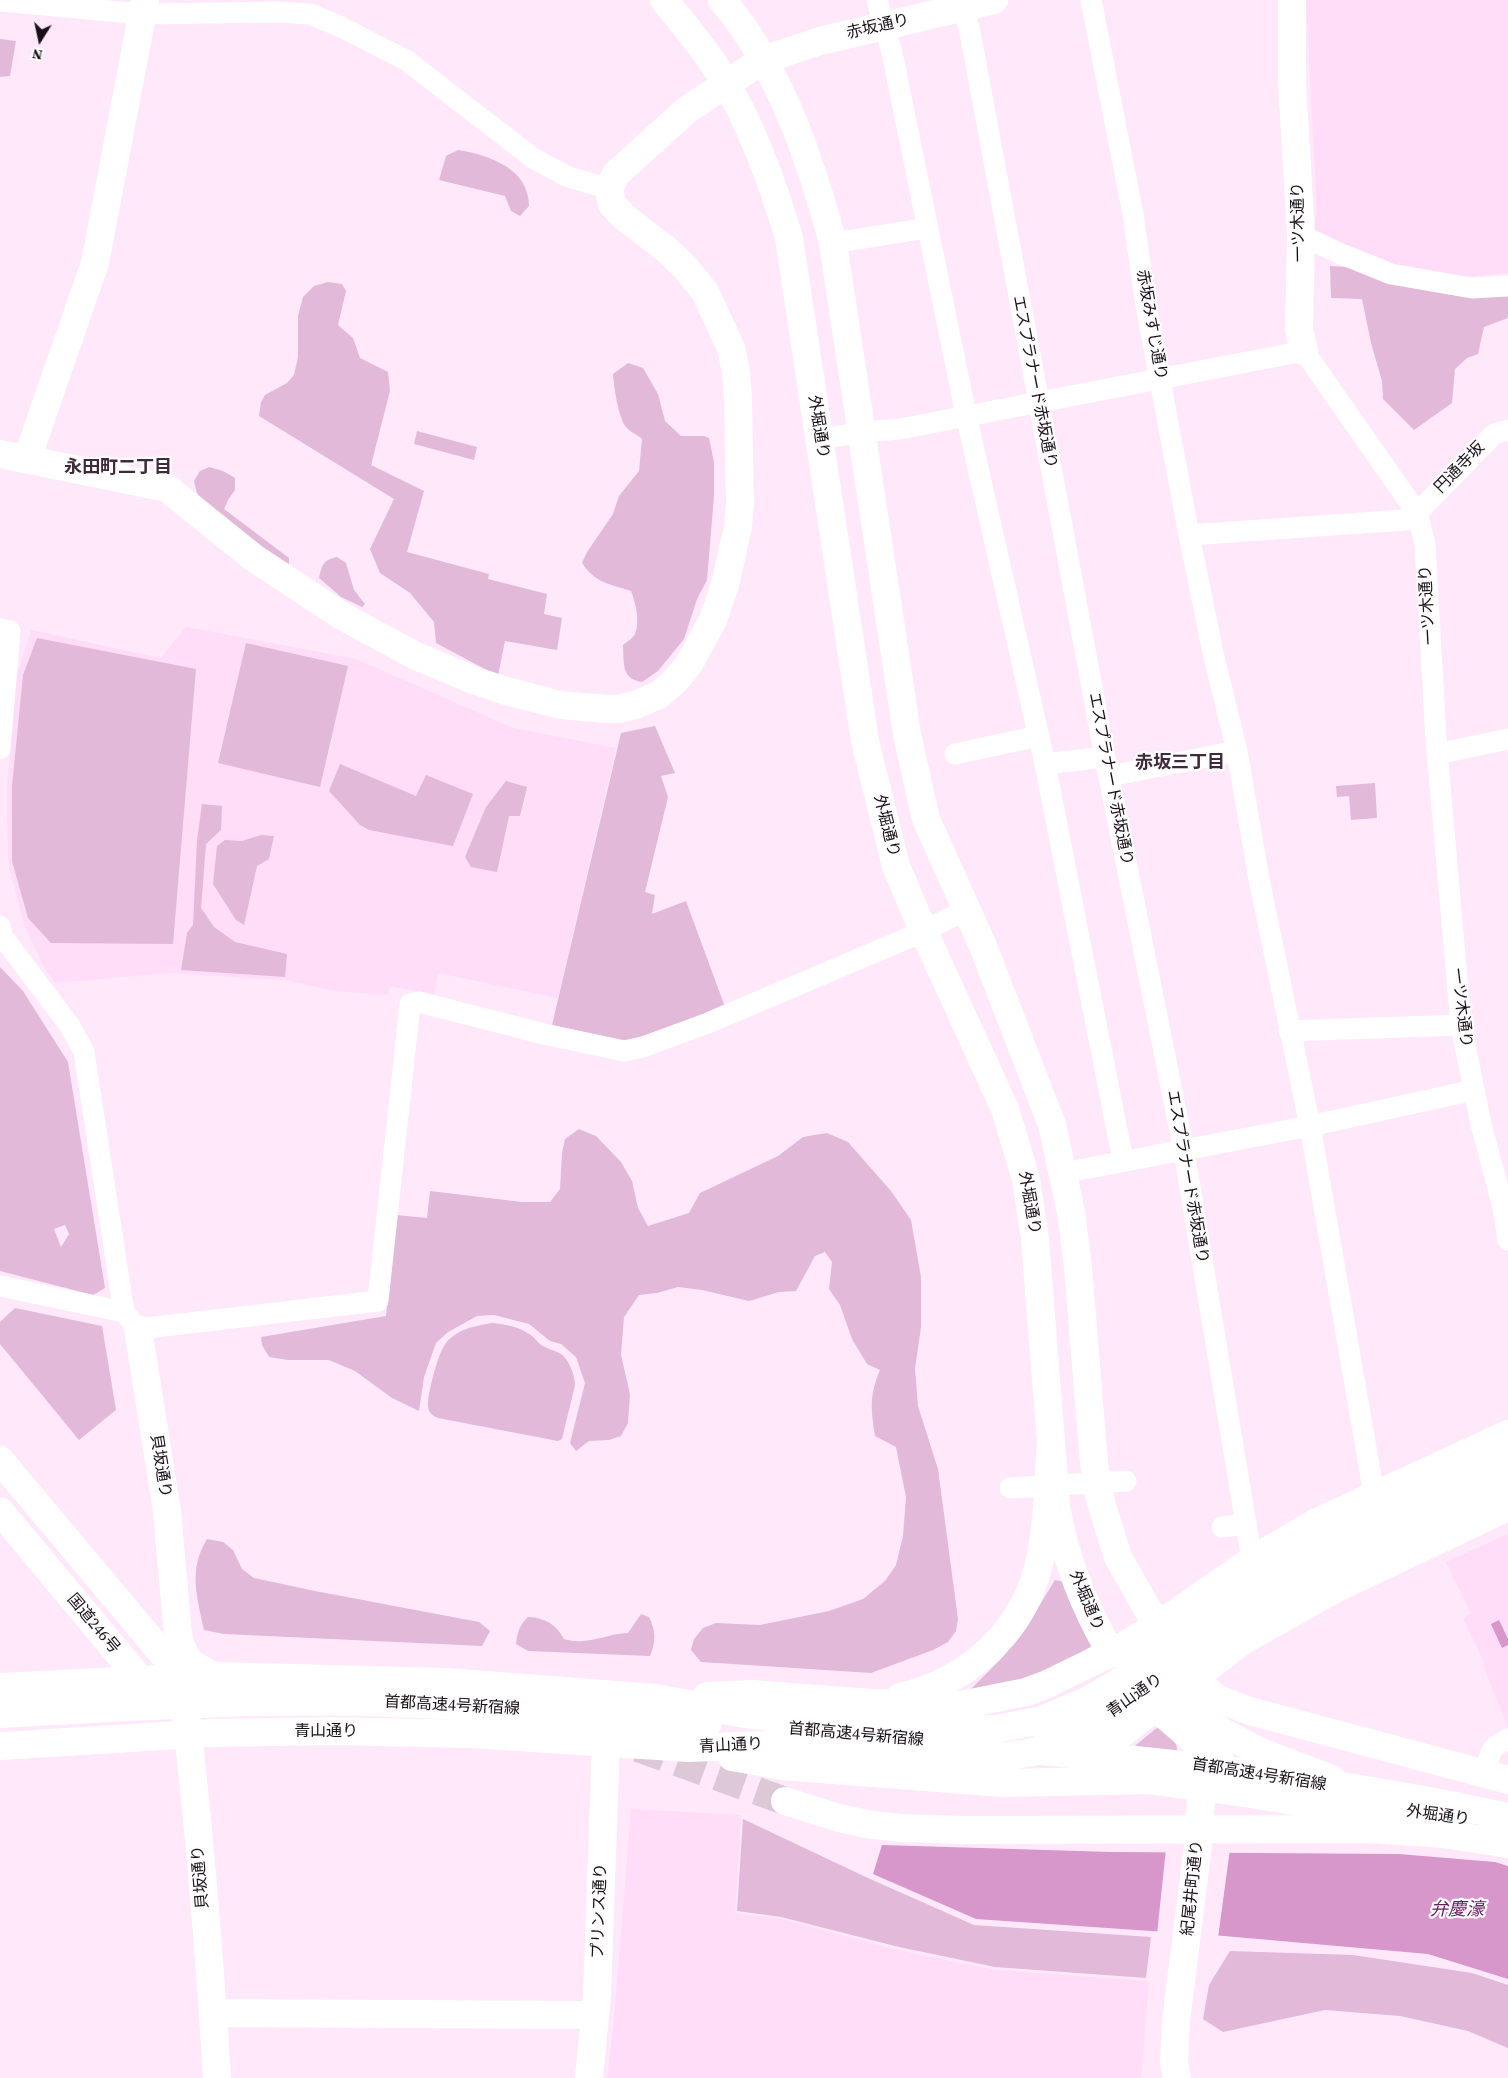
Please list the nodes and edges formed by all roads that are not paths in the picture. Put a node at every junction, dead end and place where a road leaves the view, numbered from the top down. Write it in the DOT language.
graph roads {
  1 [pos="0,0"];
  2 [pos="664,0"];
  3 [pos="722,0"];
  4 [pos="994,0"];
  5 [pos="1091,0"];
  6 [pos="1292,0"];
  7 [pos="961,4"];
  8 [pos="144,7"];
  9 [pos="881,12"];
  10 [pos="763,60"];
  11 [pos="726,83"];
  12 [pos="609,188"];
  13 [pos="927,228"];
  14 [pos="1301,235"];
  15 [pos="833,243"];
  16 [pos="1508,286"];
  17 [pos="1304,351"];
  18 [pos="1160,378"];
  19 [pos="1038,403"];
  20 [pos="966,415"];
  21 [pos="1508,430"];
  22 [pos="862,432"];
  23 [pos="820,439"];
  24 [pos="0,454"];
  25 [pos="27,459"];
  26 [pos="1418,516"];
  27 [pos="1189,535"];
  28 [pos="0,630"];
  29 [pos="1039,736"];
  30 [pos="1508,739"];
  31 [pos="0,742"];
  32 [pos="1237,751"];
  33 [pos="955,754"];
  34 [pos="1437,754"];
  35 [pos="1045,764"];
  36 [pos="1107,767"];
  37 [pos="967,910"];
  38 [pos="0,926"];
  39 [pos="923,930"];
  40 [pos="1460,1025"];
  41 [pos="1289,1031"];
  42 [pos="1474,1090"];
  43 [pos="1310,1126"];
  44 [pos="1184,1151"];
  45 [pos="1123,1161"];
  46 [pos="1063,1172"];
  47 [pos="1508,1240"];
  48 [pos="0,1286"];
  49 [pos="131,1320"];
  50 [pos="1508,1434"];
  51 [pos="1051,1439"];
  52 [pos="1508,1459"];
  53 [pos="0,1460"];
  54 [pos="1126,1481"];
  55 [pos="1508,1482"];
  56 [pos="1010,1488"];
  57 [pos="1374,1494"];
  58 [pos="1508,1507"];
  59 [pos="0,1511"];
  60 [pos="1353,1541"];
  61 [pos="1252,1560"];
  62 [pos="1157,1626"];
  63 [pos="1111,1653"];
  64 [pos="215,1676"];
  65 [pos="182,1677"];
  66 [pos="139,1680"];
  67 [pos="810,1681"];
  68 [pos="1188,1684"];
  69 [pos="0,1687"];
  70 [pos="656,1698"];
  71 [pos="1216,1698"];
  72 [pos="872,1703"];
  73 [pos="200,1704"];
  74 [pos="1155,1707"];
  75 [pos="0,1714"];
  76 [pos="0,1723"];
  77 [pos="1211,1726"];
  78 [pos="189,1734"];
  79 [pos="1508,1739"];
  80 [pos="606,1743"];
  81 [pos="0,1746"];
  82 [pos="688,1748"];
  83 [pos="1207,1752"];
  84 [pos="1497,1777"];
  85 [pos="1004,1783"];
  86 [pos="1202,1786"];
  87 [pos="793,1791"];
  88 [pos="1343,1807"];
  89 [pos="1396,1811"];
  90 [pos="1508,1817"];
  91 [pos="1508,1828"];
  92 [pos="1508,1844"];
  93 [pos="213,2013"];
  94 [pos="595,2015"];
  95 [pos="216,2078"];
  96 [pos="589,2078"];
  97 [pos="1177,2078"];
  1 -- 8 [label="street"];
  2 -- 11 [label="main road, 外堀通り"];
  3 -- 10 [label="main road"];
  4 -- 7 [label="main road, 赤坂通り"];
  5 -- 18 [label="street, 赤坂みすじ通り"];
  6 -- 14 [label="main road, 一ツ木通り"];
  7 -- 9 [label="main road, 赤坂通り"];
  7 -- 19 [label="street, エスプラナード赤坂通り"];
  8 -- 12 [label="street"];
  8 -- 25 [label="main road"];
  9 -- 10 [label="main road, 赤坂通り"];
  9 -- 13 [label="street"];
  10 -- 11 [label="main road, 赤坂通り"];
  10 -- 15 [label="main road"];
  11 -- 12 [label="main road, 赤坂通り"];
  11 -- 23 [label="main road, 外堀通り"];
  12 -- 25 [label="main road"];
  13 -- 15 [label="street"];
  13 -- 20 [label="street"];
  14 -- 16 [label="street"];
  14 -- 17 [label="main road, 一ツ木通り"];
  15 -- 22 [label="main road"];
  17 -- 18 [label="street"];
  17 -- 26 [label="street, 一ツ木通り"];
  18 -- 19 [label="street"];
  18 -- 27 [label="street, 赤坂みすじ通り"];
  19 -- 20 [label="street"];
  19 -- 36 [label="street, エスプラナード赤坂通り"];
  20 -- 22 [label="street"];
  20 -- 29 [label="street"];
  21 -- 26 [label="street, 円通寺坂"];
  22 -- 23 [label="street"];
  22 -- 37 [label="main road"];
  23 -- 39 [label="main road, 外堀通り"];
  24 -- 25 [label="main road"];
  26 -- 27 [label="street"];
  26 -- 34 [label="street, 一ツ木通り"];
  27 -- 32 [label="street, 赤坂みすじ通り"];
  28 -- 31 [label="street"];
  29 -- 33 [label="street"];
  29 -- 35 [label="street"];
  30 -- 34 [label="street"];
  32 -- 36 [label="street"];
  32 -- 41 [label="street, 赤坂みすじ通り"];
  34 -- 40 [label="street, 一ツ木通り"];
  35 -- 36 [label="street"];
  35 -- 45 [label="street"];
  36 -- 44 [label="street, エスプラナード赤坂通り"];
  37 -- 39 [label="street"];
  37 -- 46 [label="main road"];
  38 -- 49 [label="street"];
  39 -- 49 [label="street"];
  39 -- 51 [label="main road, 外堀通り"];
  40 -- 41 [label="street"];
  40 -- 42 [label="street, 一ツ木通り"];
  41 -- 43 [label="street, 赤坂みすじ通り"];
  42 -- 43 [label="street"];
  42 -- 47 [label="street, 一ツ木通り"];
  43 -- 44 [label="street"];
  43 -- 57 [label="street, 赤坂みすじ通り"];
  44 -- 45 [label="street"];
  44 -- 61 [label="street, エスプラナード赤坂通り"];
  45 -- 46 [label="street"];
  46 -- 62 [label="main road"];
  48 -- 49 [label="street"];
  49 -- 64 [label="main road, 貝坂通り"];
  50 -- 57 [label="main road"];
  51 -- 63 [label="main road, 外堀通り"];
  51 -- 72 [label="main road"];
  52 -- 60 [label="main road, 青山通り"];
  53 -- 65 [label="main road, 国道246号"];
  54 -- 56 [label="street"];
  55 -- 60 [label="main road, 青山通り"];
  57 -- 61 [label="main road"];
  58 -- 68 [label="main road"];
  59 -- 66 [label="main road, 国道246号"];
  60 -- 70 [label="main road, 青山通り"];
  60 -- 82 [label="main road, 青山通り"];
  61 -- 62 [label="main road"];
  62 -- 63 [label="main road"];
  63 -- 72 [label="main road"];
  64 -- 65 [label="main road, 青山通り"];
  64 -- 70 [label="main road, 青山通り"];
  65 -- 66 [label="main road, 青山通り"];
  65 -- 78 [label="main road, 貝坂通り"];
  66 -- 69 [label="main road, 青山通り"];
  66 -- 78 [label="main road, 国道246号"];
  67 -- 87 [label="street"];
  68 -- 71 [label="main road"];
  68 -- 74 [label="main road"];
  68 -- 77 [label="main road"];
  70 -- 72 [label="main road"];
  71 -- 77 [label="main road, 紀尾井町通り"];
  71 -- 84 [label="main road"];
  73 -- 75 [label="main road, 首都高速4号新宿線"];
  73 -- 76 [label="main road, 首都高速4号新宿線"];
  73 -- 90 [label="main road, 首都高速4号新宿線"];
  74 -- 83 [label="main road, 外堀通り"];
  74 -- 85 [label="main road"];
  77 -- 83 [label="main road, 紀尾井町通り"];
  77 -- 89 [label="main road"];
  78 -- 80 [label="main road, 青山通り"];
  78 -- 81 [label="main road, 青山通り"];
  78 -- 93 [label="main road, 貝坂通り"];
  79 -- 84 [label="street"];
  80 -- 82 [label="main road, 青山通り"];
  80 -- 94 [label="main road, プリンス通り"];
  82 -- 85 [label="main road"];
  83 -- 86 [label="main road, 紀尾井町通り"];
  83 -- 88 [label="main road, 外堀通り"];
  85 -- 86 [label="main road"];
  86 -- 88 [label="main road"];
  86 -- 97 [label="main road, 紀尾井町通り"];
  87 -- 92 [label="main road"];
  88 -- 89 [label="main road, 外堀通り"];
  89 -- 91 [label="main road, 外堀通り"];
  93 -- 94 [label="main road"];
  93 -- 95 [label="main road, 貝坂通り"];
  94 -- 96 [label="main road, プリンス通り"];
}
